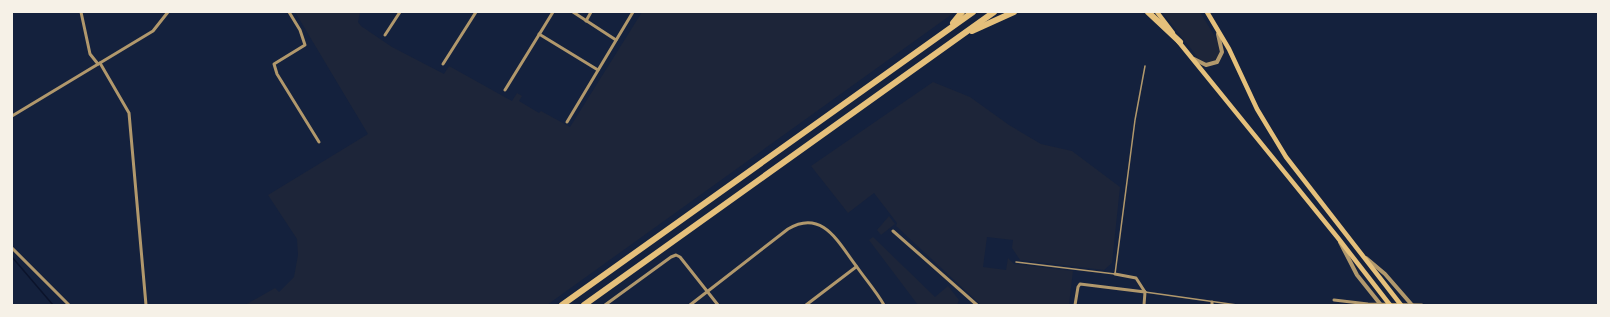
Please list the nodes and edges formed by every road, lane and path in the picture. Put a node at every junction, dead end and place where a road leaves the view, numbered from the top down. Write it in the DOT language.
graph roads {
  1 [pos="81,12"];
  2 [pos="168,12"];
  3 [pos="289,12"];
  4 [pos="400,12"];
  5 [pos="476,12"];
  6 [pos="553,12"];
  7 [pos="572,12"];
  8 [pos="591,12"];
  9 [pos="633,12"];
  10 [pos="962,12"];
  11 [pos="973,12"];
  12 [pos="994,12"];
  13 [pos="1014,12"];
  14 [pos="1148,12"];
  15 [pos="1157,12"];
  16 [pos="1207,12"];
  17 [pos="586,21"];
  18 [pos="1216,26"];
  19 [pos="948,29"];
  20 [pos="539,34"];
  21 [pos="385,35"];
  22 [pos="958,38"];
  23 [pos="616,40"];
  24 [pos="1180,42"];
  25 [pos="1193,59"];
  26 [pos="99,63"];
  27 [pos="443,64"];
  28 [pos="1145,66"];
  29 [pos="598,70"];
  30 [pos="505,90"];
  31 [pos="12,116"];
  32 [pos="567,122"];
  33 [pos="319,142"];
  34 [pos="893,230"];
  35 [pos="1338,238"];
  36 [pos="12,248"];
  37 [pos="1361,254"];
  38 [pos="1016,262"];
  39 [pos="856,267"];
  40 [pos="1115,274"];
  41 [pos="707,292"];
  42 [pos="1145,292"];
  43 [pos="1334,300"];
  44 [pos="1212,303"];
  45 [pos="69,305"];
  46 [pos="146,305"];
  47 [pos="562,305"];
  48 [pos="584,305"];
  49 [pos="605,305"];
  50 [pos="690,305"];
  51 [pos="718,305"];
  52 [pos="806,305"];
  53 [pos="884,305"];
  54 [pos="977,305"];
  55 [pos="1075,305"];
  56 [pos="1144,305"];
  57 [pos="1237,305"];
  58 [pos="1381,305"];
  59 [pos="1390,305"];
  60 [pos="1401,305"];
  61 [pos="1412,305"];
  62 [pos="1418,305"];
  63 [pos="1422,305"];
  1 -- 26 [label="street"];
  2 -- 26 [label="street"];
  3 -- 33 [label="street"];
  4 -- 21 [label="street"];
  5 -- 27 [label="street"];
  6 -- 20 [label="street"];
  7 -- 17 [label="street"];
  8 -- 17 [label="street"];
  9 -- 23 [label="street"];
  10 -- 19 [label="highway"];
  11 -- 19 [label="highway"];
  12 -- 22 [label="highway"];
  13 -- 22 [label="highway"];
  14 -- 24 [label="highway"];
  15 -- 24 [label="main road"];
  16 -- 18 [label="main road"];
  17 -- 23 [label="street"];
  18 -- 25 [label="street"];
  18 -- 37 [label="main road"];
  19 -- 47 [label="highway"];
  20 -- 29 [label="street"];
  20 -- 30 [label="street"];
  22 -- 48 [label="highway"];
  23 -- 29 [label="street"];
  24 -- 25 [label="main road"];
  25 -- 35 [label="main road"];
  26 -- 31 [label="street"];
  26 -- 46 [label="street"];
  28 -- 40 [label="lane"];
  29 -- 32 [label="street"];
  34 -- 54 [label="street"];
  35 -- 58 [label="street"];
  35 -- 59 [label="main road"];
  36 -- 45 [label="street"];
  37 -- 60 [label="main road"];
  37 -- 61 [label="street"];
  38 -- 40 [label="lane"];
  39 -- 41 [label="street"];
  39 -- 52 [label="street"];
  39 -- 53 [label="street"];
  40 -- 42 [label="street"];
  41 -- 49 [label="street"];
  41 -- 50 [label="street"];
  41 -- 51 [label="street"];
  42 -- 44 [label="lane"];
  42 -- 55 [label="street"];
  42 -- 56 [label="street"];
  43 -- 62 [label="street"];
  44 -- 57 [label="lane"];
  62 -- 63 [label="street"];
}
